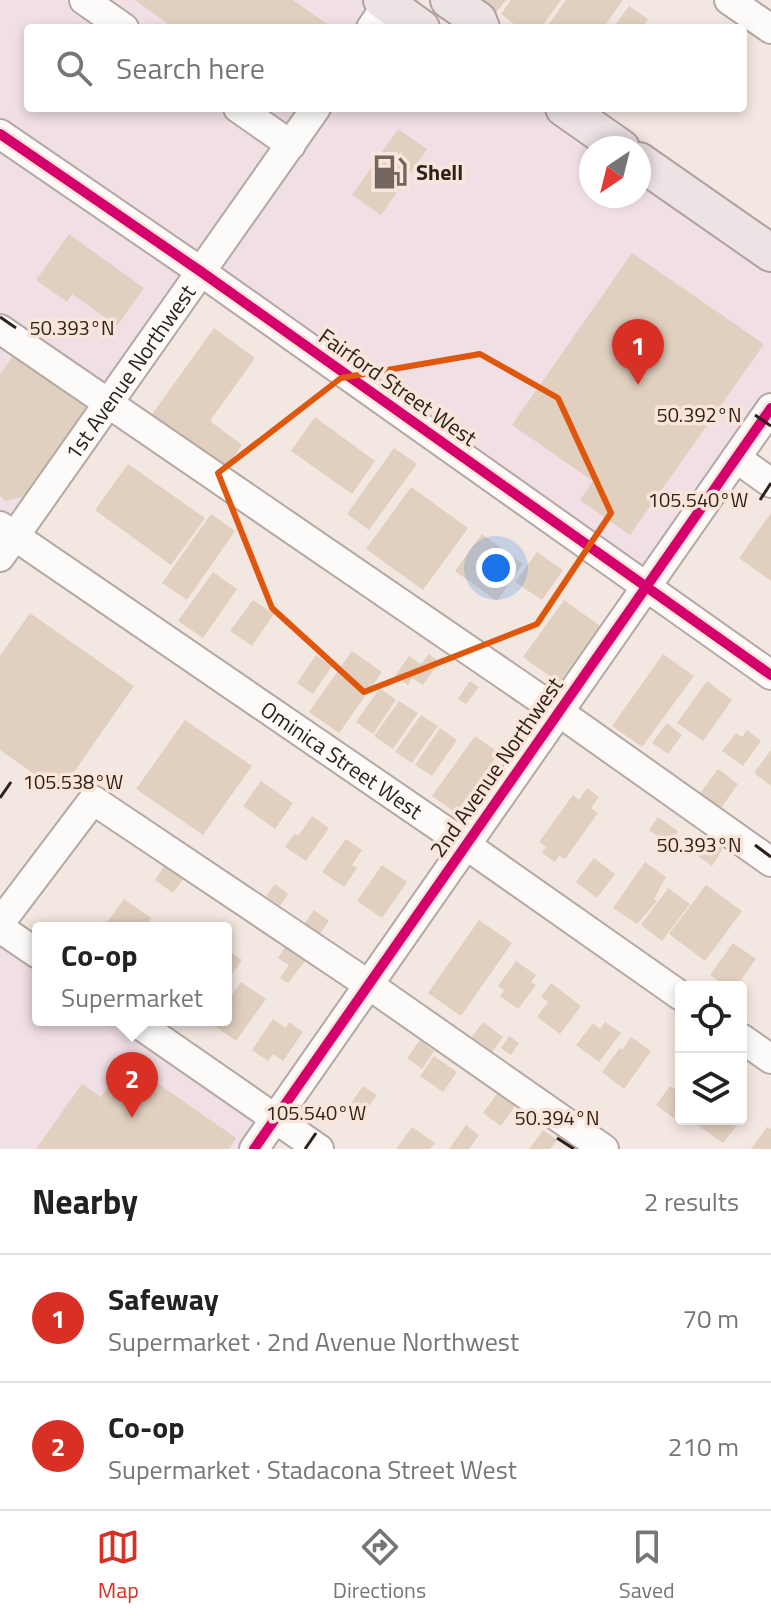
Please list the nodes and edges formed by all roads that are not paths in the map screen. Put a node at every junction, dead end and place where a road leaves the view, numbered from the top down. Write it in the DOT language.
graph roads {
  1 [pos="84,0"];
  2 [pos="449,0"];
  3 [pos="729,0"];
  4 [pos="382,8"];
  5 [pos="118,24"];
  6 [pos="413,24"];
  7 [pos="480,24"];
  8 [pos="771,29"];
  9 [pos="244,112"];
  10 [pos="313,112"];
  11 [pos="570,112"];
  12 [pos="0,134"];
  13 [pos="604,136"];
  14 [pos="291,145"];
  15 [pos="651,169"];
  16 [pos="771,253"];
  17 [pos="200,271"];
  18 [pos="0,329"];
  19 [pos="107,404"];
  20 [pos="771,408"];
  21 [pos="736,458"];
  22 [pos="771,483"];
  23 [pos="5,540"];
  24 [pos="646,587"];
  25 [pos="771,675"];
  26 [pos="559,712"];
  27 [pos="466,845"];
  28 [pos="771,862"];
  29 [pos="0,926"];
  30 [pos="32,950"];
  31 [pos="369,985"];
  32 [pos="675,992"];
  33 [pos="142,1026"];
  34 [pos="747,1042"];
  35 [pos="771,1059"];
  36 [pos="276,1118"];
  37 [pos="254,1149"];
  38 [pos="319,1149"];
  39 [pos="604,1149"];
  1 -- 5 [label="street"];
  2 -- 7 [label="main road"];
  3 -- 8 [label="street"];
  4 -- 6 [label="main road"];
  9 -- 14 [label="street"];
  10 -- 14 [label="street, 1st Avenue Northwest"];
  11 -- 13 [label="main road"];
  12 -- 17 [label="street, Fairford Street West"];
  14 -- 17 [label="street, 1st Avenue Northwest"];
  15 -- 16 [label="main road"];
  17 -- 19 [label="street, 1st Avenue Northwest"];
  17 -- 24 [label="street, Fairford Street West"];
  18 -- 19 [label="street"];
  19 -- 23 [label="street, 1st Avenue Northwest"];
  19 -- 26 [label="street"];
  20 -- 21 [label="street, 2nd Avenue Northwest"];
  21 -- 22 [label="street"];
  21 -- 24 [label="street, 2nd Avenue Northwest"];
  23 -- 27 [label="street, Ominica Street West"];
  24 -- 25 [label="street, Fairford Street West"];
  24 -- 26 [label="street, 2nd Avenue Northwest"];
  26 -- 27 [label="street, 2nd Avenue Northwest"];
  26 -- 28 [label="street"];
  27 -- 31 [label="street, 2nd Avenue Northwest"];
  27 -- 32 [label="street, Ominica Street West"];
  29 -- 30 [label="street"];
  29 -- 31 [label="street"];
  31 -- 36 [label="street, 2nd Avenue Northwest"];
  31 -- 39 [label="street"];
  33 -- 36 [label="street"];
  34 -- 35 [label="street"];
  36 -- 37 [label="street, 2nd Avenue Northwest"];
  36 -- 38 [label="street"];
}
